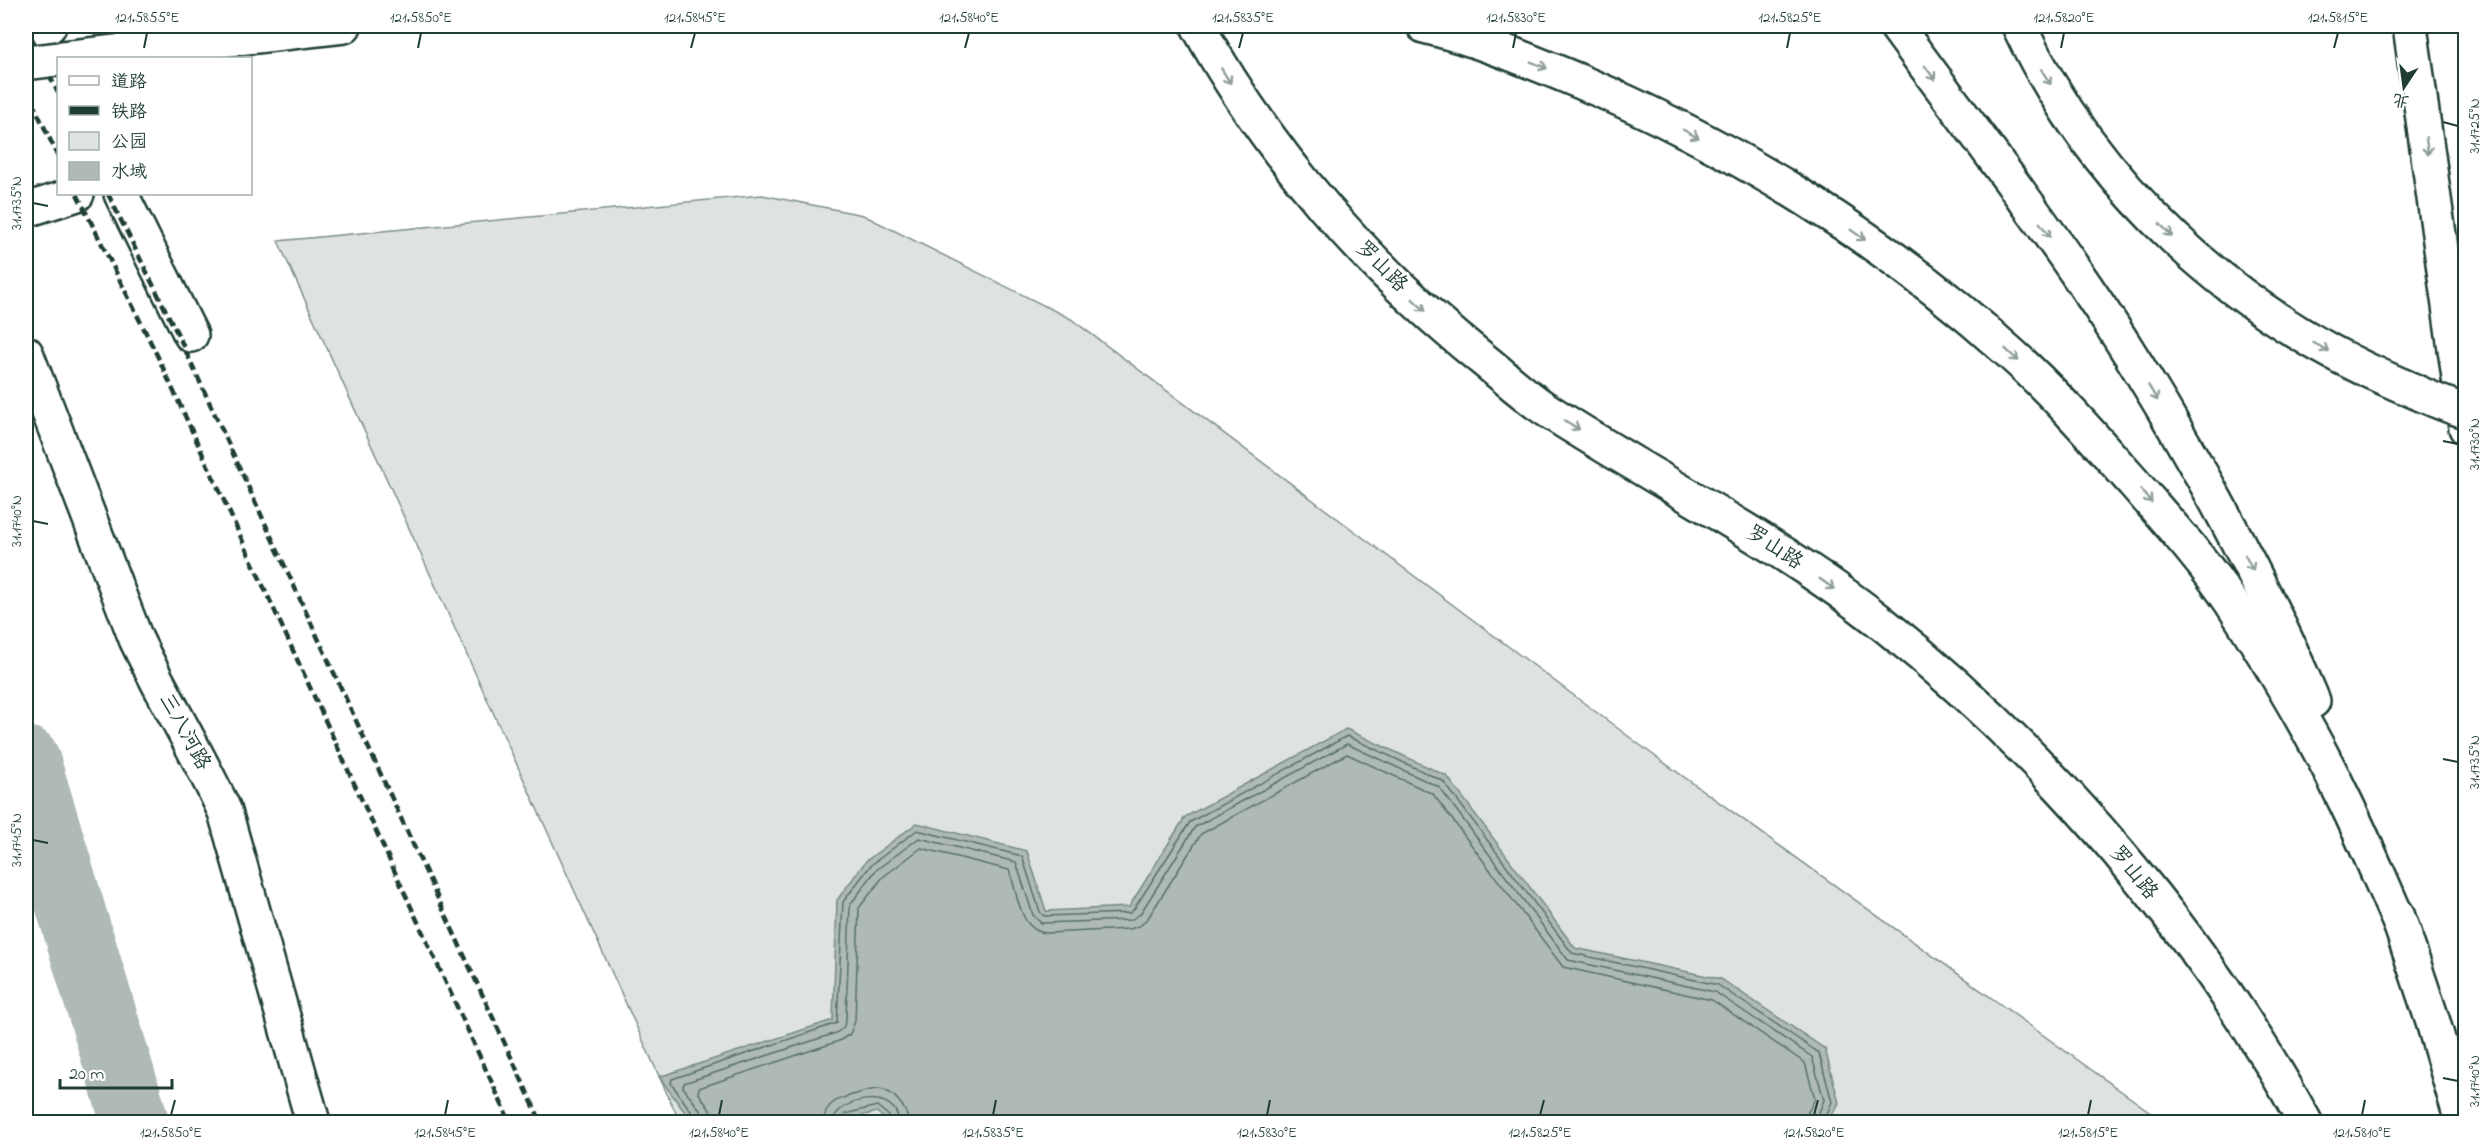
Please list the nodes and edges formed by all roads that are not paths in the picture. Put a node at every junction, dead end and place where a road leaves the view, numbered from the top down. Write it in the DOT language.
graph roads {
  1 [pos="37,26"];
  2 [pos="344,26"];
  3 [pos="1198,26"];
  4 [pos="1424,26"];
  5 [pos="1896,26"];
  6 [pos="2019,26"];
  7 [pos="2410,26"];
  8 [pos="78,57"];
  9 [pos="57,59"];
  10 [pos="26,63"];
  11 [pos="57,66"];
  12 [pos="74,195"];
  13 [pos="121,195"];
  14 [pos="26,210"];
  15 [pos="191,335"];
  16 [pos="26,353"];
  17 [pos="2466,411"];
  18 [pos="2466,428"];
  19 [pos="2404,935"];
  20 [pos="2460,1116"];
  21 [pos="311,1117"];
  22 [pos="2305,1122"];
  1 -- 11 [label="main road"];
  2 -- 8 [label="main road"];
  3 -- 22 [label="main road, 罗山路, one-way"];
  4 -- 19 [label="main road, one-way"];
  5 -- 19 [label="main road, one-way"];
  6 -- 17 [label="main road, one-way, bridge"];
  7 -- 18 [label="main road, one-way"];
  9 -- 10 [label="main road, bridge"];
  12 -- 14 [label="main road"];
  13 -- 15 [label="main road"];
  16 -- 21 [label="main road, 三八河路"];
  19 -- 20 [label="main road"];
}
